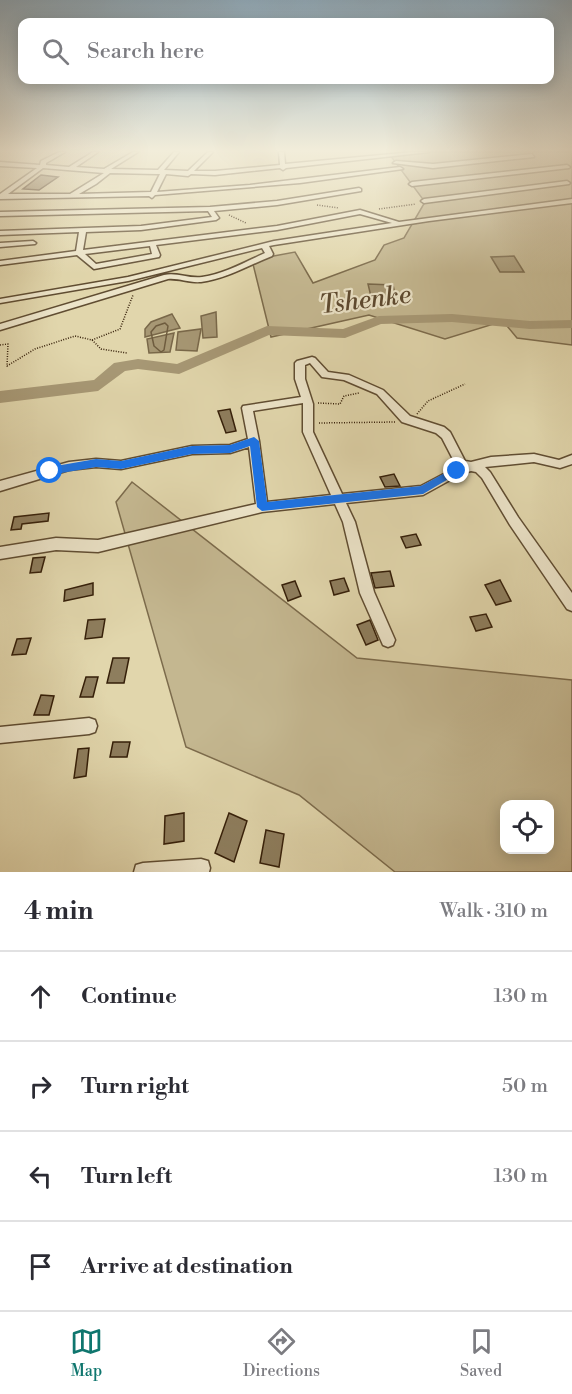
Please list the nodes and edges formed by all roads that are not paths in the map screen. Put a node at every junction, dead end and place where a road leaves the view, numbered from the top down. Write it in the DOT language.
graph roads {
  1 [pos="78,193"];
  2 [pos="153,193"];
  3 [pos="198,193"];
  4 [pos="342,193"];
  5 [pos="418,193"];
  6 [pos="504,193"];
  7 [pos="1,196"];
  8 [pos="72,196"];
  9 [pos="152,196"];
  10 [pos="572,201"];
  11 [pos="210,209"];
  12 [pos="1,214"];
  13 [pos="401,224"];
  14 [pos="83,230"];
  15 [pos="0,233"];
  16 [pos="33,243"];
  17 [pos="152,243"];
  18 [pos="0,245"];
  19 [pos="265,246"];
  20 [pos="79,253"];
  21 [pos="0,263"];
  22 [pos="0,301"];
  23 [pos="0,327"];
  24 [pos="308,402"];
  25 [pos="254,441"];
  26 [pos="572,459"];
  27 [pos="473,466"];
  28 [pos="0,486"];
  29 [pos="339,499"];
  30 [pos="262,507"];
  31 [pos="0,553"];
  32 [pos="572,603"];
  33 [pos="388,640"];
  34 [pos="89,726"];
  35 [pos="0,735"];
  36 [pos="201,868"];
  37 [pos="143,872"];
  1 -- 8 [label="street"];
  2 -- 9 [label="street"];
  3 -- 9 [label="street"];
  4 -- 11 [label="street"];
  5 -- 6 [label="street"];
  7 -- 8 [label="street"];
  8 -- 9 [label="street"];
  10 -- 13 [label="street"];
  11 -- 12 [label="street"];
  11 -- 14 [label="street"];
  13 -- 17 [label="street"];
  13 -- 19 [label="street"];
  14 -- 15 [label="street"];
  14 -- 20 [label="street"];
  16 -- 18 [label="street"];
  17 -- 20 [label="street"];
  17 -- 20 [label="street"];
  19 -- 22 [label="street"];
  19 -- 23 [label="street"];
  20 -- 21 [label="street"];
  24 -- 25 [label="street"];
  24 -- 27 [label="street"];
  24 -- 29 [label="street"];
  25 -- 28 [label="street"];
  25 -- 30 [label="street"];
  26 -- 27 [label="street"];
  27 -- 29 [label="street"];
  27 -- 32 [label="street"];
  29 -- 30 [label="street"];
  29 -- 33 [label="street"];
  30 -- 31 [label="street"];
  34 -- 35 [label="street"];
  36 -- 37 [label="street"];
}
